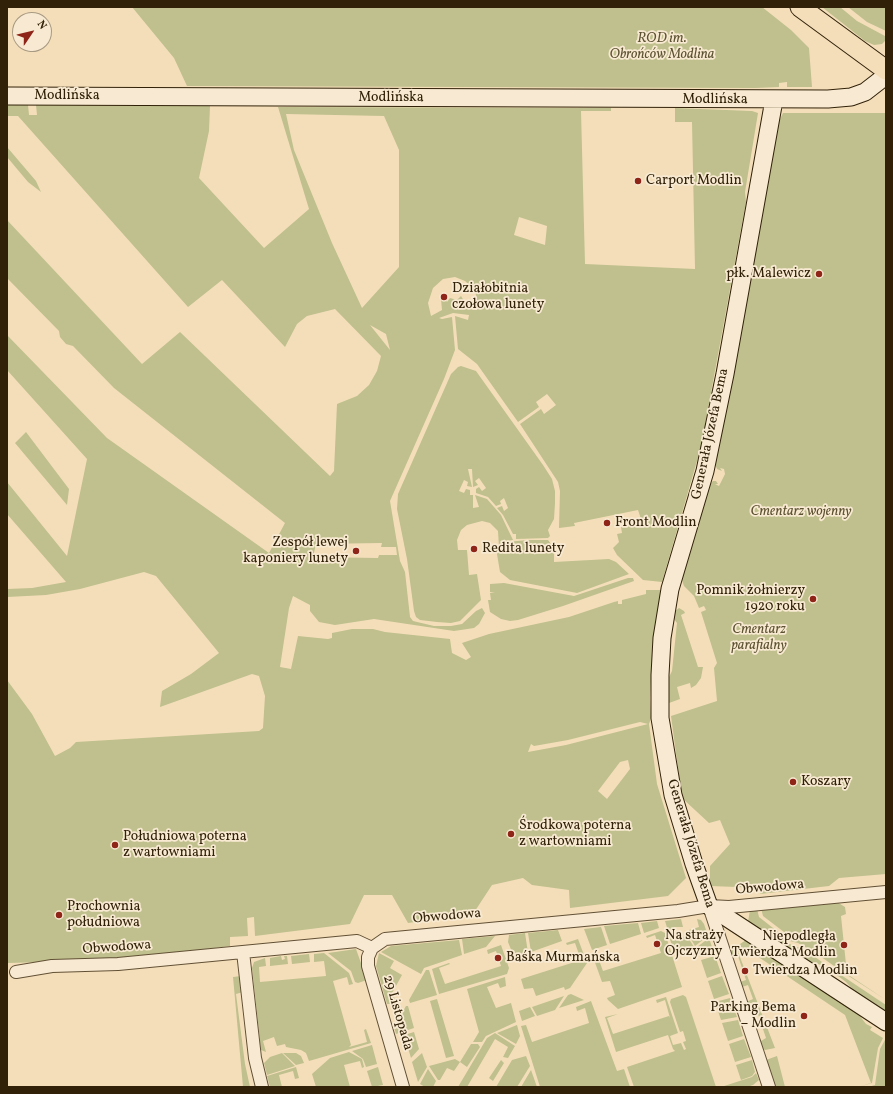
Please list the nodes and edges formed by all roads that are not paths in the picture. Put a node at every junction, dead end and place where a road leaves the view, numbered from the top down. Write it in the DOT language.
graph roads {
  1 [pos="800,7"];
  2 [pos="886,71"];
  3 [pos="7,96"];
  4 [pos="774,100"];
  5 [pos="886,892"];
  6 [pos="709,906"];
  7 [pos="372,948"];
  8 [pos="242,952"];
  9 [pos="16,972"];
  10 [pos="886,1022"];
  11 [pos="765,1086"];
  12 [pos="262,1087"];
  13 [pos="403,1087"];
  1 -- 2 [label="main road"];
  2 -- 4 [label="street, Modlińska"];
  3 -- 4 [label="street, Modlińska"];
  4 -- 6 [label="street, Generała Józefa Bema"];
  5 -- 6 [label="street, Obwodowa"];
  6 -- 7 [label="street, Obwodowa"];
  6 -- 10 [label="street"];
  6 -- 11 [label="street, Generała Józefa Bema"];
  7 -- 8 [label="street, Obwodowa"];
  7 -- 13 [label="street, 29 Listopada"];
  8 -- 9 [label="street, Obwodowa"];
  8 -- 12 [label="street"];
}
